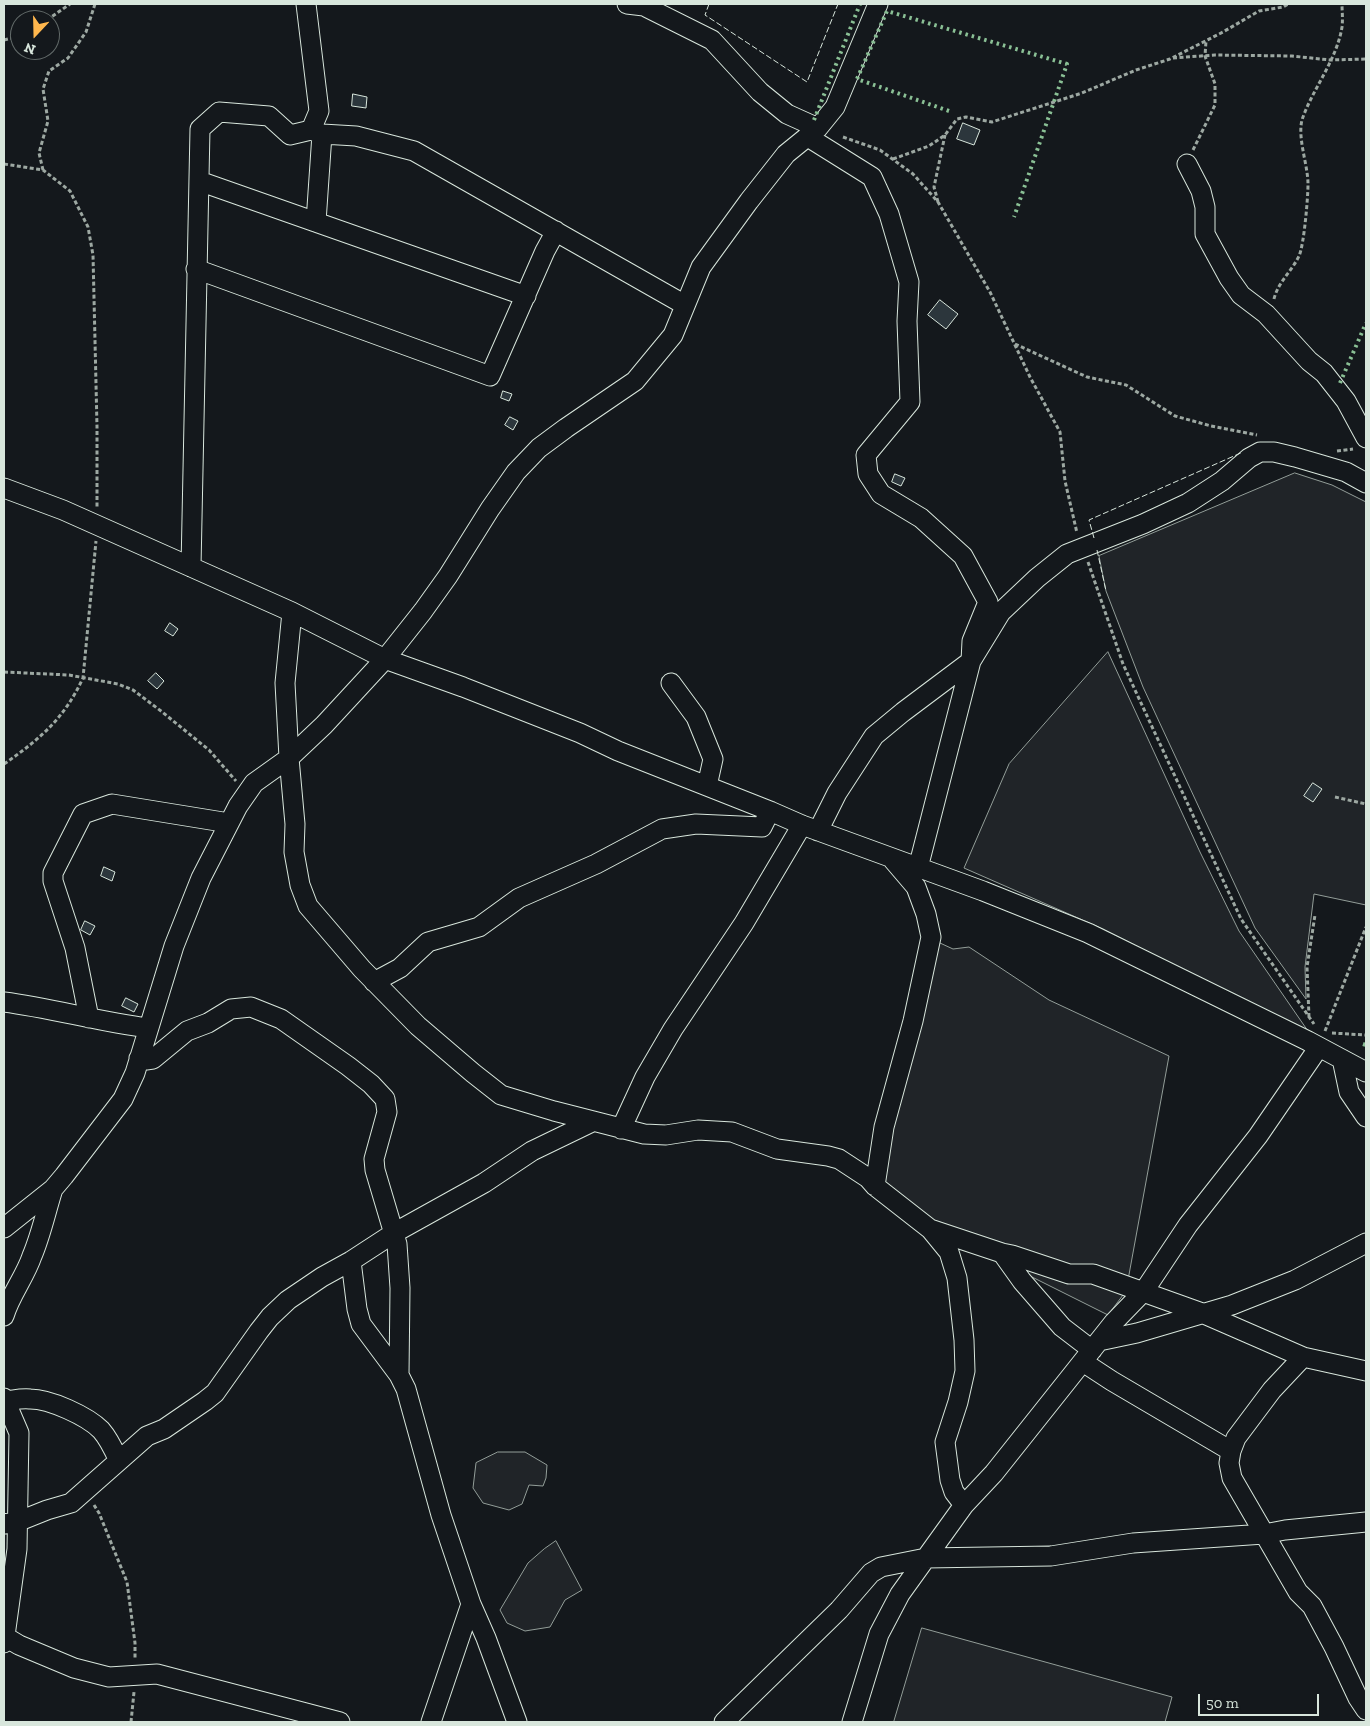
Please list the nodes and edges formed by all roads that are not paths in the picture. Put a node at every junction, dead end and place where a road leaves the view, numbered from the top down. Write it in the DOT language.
graph roads {
  1 [pos="306,4"];
  2 [pos="627,4"];
  3 [pos="878,4"];
  4 [pos="316,132"];
  5 [pos="813,133"];
  6 [pos="1186,164"];
  7 [pos="199,181"];
  8 [pos="316,222"];
  9 [pos="556,231"];
  10 [pos="196,269"];
  11 [pos="526,296"];
  12 [pos="685,305"];
  13 [pos="1362,443"];
  14 [pos="1366,483"];
  15 [pos="4,488"];
  16 [pos="190,566"];
  17 [pos="292,612"];
  18 [pos="385,659"];
  19 [pos="971,661"];
  20 [pos="671,682"];
  21 [pos="289,758"];
  22 [pos="707,786"];
  23 [pos="770,811"];
  24 [pos="229,823"];
  25 [pos="810,828"];
  26 [pos="892,859"];
  27 [pos="918,868"];
  28 [pos="374,982"];
  29 [pos="4,1002"];
  30 [pos="89,1018"];
  31 [pos="148,1028"];
  32 [pos="1319,1047"];
  33 [pos="140,1058"];
  34 [pos="1342,1059"];
  35 [pos="1366,1072"];
  36 [pos="1366,1118"];
  37 [pos="592,1122"];
  38 [pos="621,1128"];
  39 [pos="875,1186"];
  40 [pos="52,1189"];
  41 [pos="4,1228"];
  42 [pos="930,1229"];
  43 [pos="394,1233"];
  44 [pos="1366,1243"];
  45 [pos="1002,1253"];
  46 [pos="351,1261"];
  47 [pos="1144,1292"];
  48 [pos="1202,1313"];
  49 [pos="4,1316"];
  50 [pos="1092,1351"];
  51 [pos="1303,1357"];
  52 [pos="1366,1371"];
  53 [pos="399,1374"];
  54 [pos="5,1399"];
  55 [pos="1230,1451"];
  56 [pos="119,1460"];
  57 [pos="964,1505"];
  58 [pos="1366,1522"];
  59 [pos="10,1523"];
  60 [pos="1264,1534"];
  61 [pos="926,1558"];
  62 [pos="471,1604"];
  63 [pos="4,1639"];
  64 [pos="1366,1710"];
  65 [pos="340,1722"];
  66 [pos="431,1722"];
  67 [pos="517,1722"];
  68 [pos="724,1722"];
  69 [pos="852,1722"];
  1 -- 4 [label="street"];
  2 -- 5 [label="street"];
  3 -- 5 [label="street"];
  4 -- 7 [label="street"];
  4 -- 8 [label="street"];
  4 -- 9 [label="street"];
  5 -- 12 [label="street"];
  5 -- 19 [label="street"];
  6 -- 13 [label="street"];
  7 -- 8 [label="street"];
  7 -- 10 [label="street"];
  8 -- 11 [label="street"];
  9 -- 11 [label="street"];
  9 -- 12 [label="street"];
  10 -- 11 [label="street"];
  10 -- 16 [label="street"];
  12 -- 18 [label="street"];
  14 -- 19 [label="street"];
  15 -- 16 [label="street"];
  16 -- 17 [label="street"];
  17 -- 18 [label="street"];
  17 -- 21 [label="street"];
  18 -- 21 [label="street"];
  18 -- 22 [label="street"];
  19 -- 25 [label="street"];
  19 -- 27 [label="street"];
  20 -- 22 [label="street"];
  21 -- 24 [label="street"];
  21 -- 28 [label="street"];
  22 -- 23 [label="street"];
  23 -- 25 [label="street"];
  23 -- 28 [label="street"];
  24 -- 30 [label="street"];
  24 -- 31 [label="street"];
  25 -- 26 [label="street"];
  25 -- 38 [label="street"];
  26 -- 27 [label="street"];
  26 -- 39 [label="street"];
  27 -- 32 [label="street"];
  28 -- 37 [label="street"];
  29 -- 30 [label="street"];
  30 -- 31 [label="street"];
  31 -- 33 [label="street"];
  32 -- 34 [label="street"];
  32 -- 47 [label="street"];
  33 -- 40 [label="street"];
  33 -- 43 [label="street"];
  34 -- 35 [label="street"];
  34 -- 36 [label="street"];
  37 -- 38 [label="street"];
  37 -- 43 [label="street"];
  38 -- 39 [label="street"];
  39 -- 42 [label="street"];
  40 -- 41 [label="street"];
  40 -- 49 [label="street"];
  42 -- 45 [label="street"];
  42 -- 57 [label="street"];
  43 -- 46 [label="street"];
  43 -- 53 [label="street"];
  44 -- 48 [label="street"];
  45 -- 47 [label="street"];
  45 -- 50 [label="street"];
  46 -- 53 [label="street"];
  46 -- 56 [label="street"];
  47 -- 48 [label="street"];
  47 -- 50 [label="street"];
  48 -- 50 [label="street"];
  48 -- 51 [label="street"];
  50 -- 55 [label="street"];
  50 -- 57 [label="street"];
  51 -- 52 [label="street"];
  51 -- 55 [label="street"];
  53 -- 62 [label="street"];
  54 -- 56 [label="street"];
  54 -- 59 [label="street"];
  55 -- 60 [label="street"];
  56 -- 59 [label="street"];
  57 -- 61 [label="street"];
  58 -- 60 [label="street"];
  59 -- 63 [label="street"];
  60 -- 61 [label="street"];
  60 -- 64 [label="street"];
  61 -- 68 [label="street"];
  61 -- 69 [label="street"];
  62 -- 66 [label="street"];
  62 -- 67 [label="street"];
  63 -- 65 [label="street"];
}
